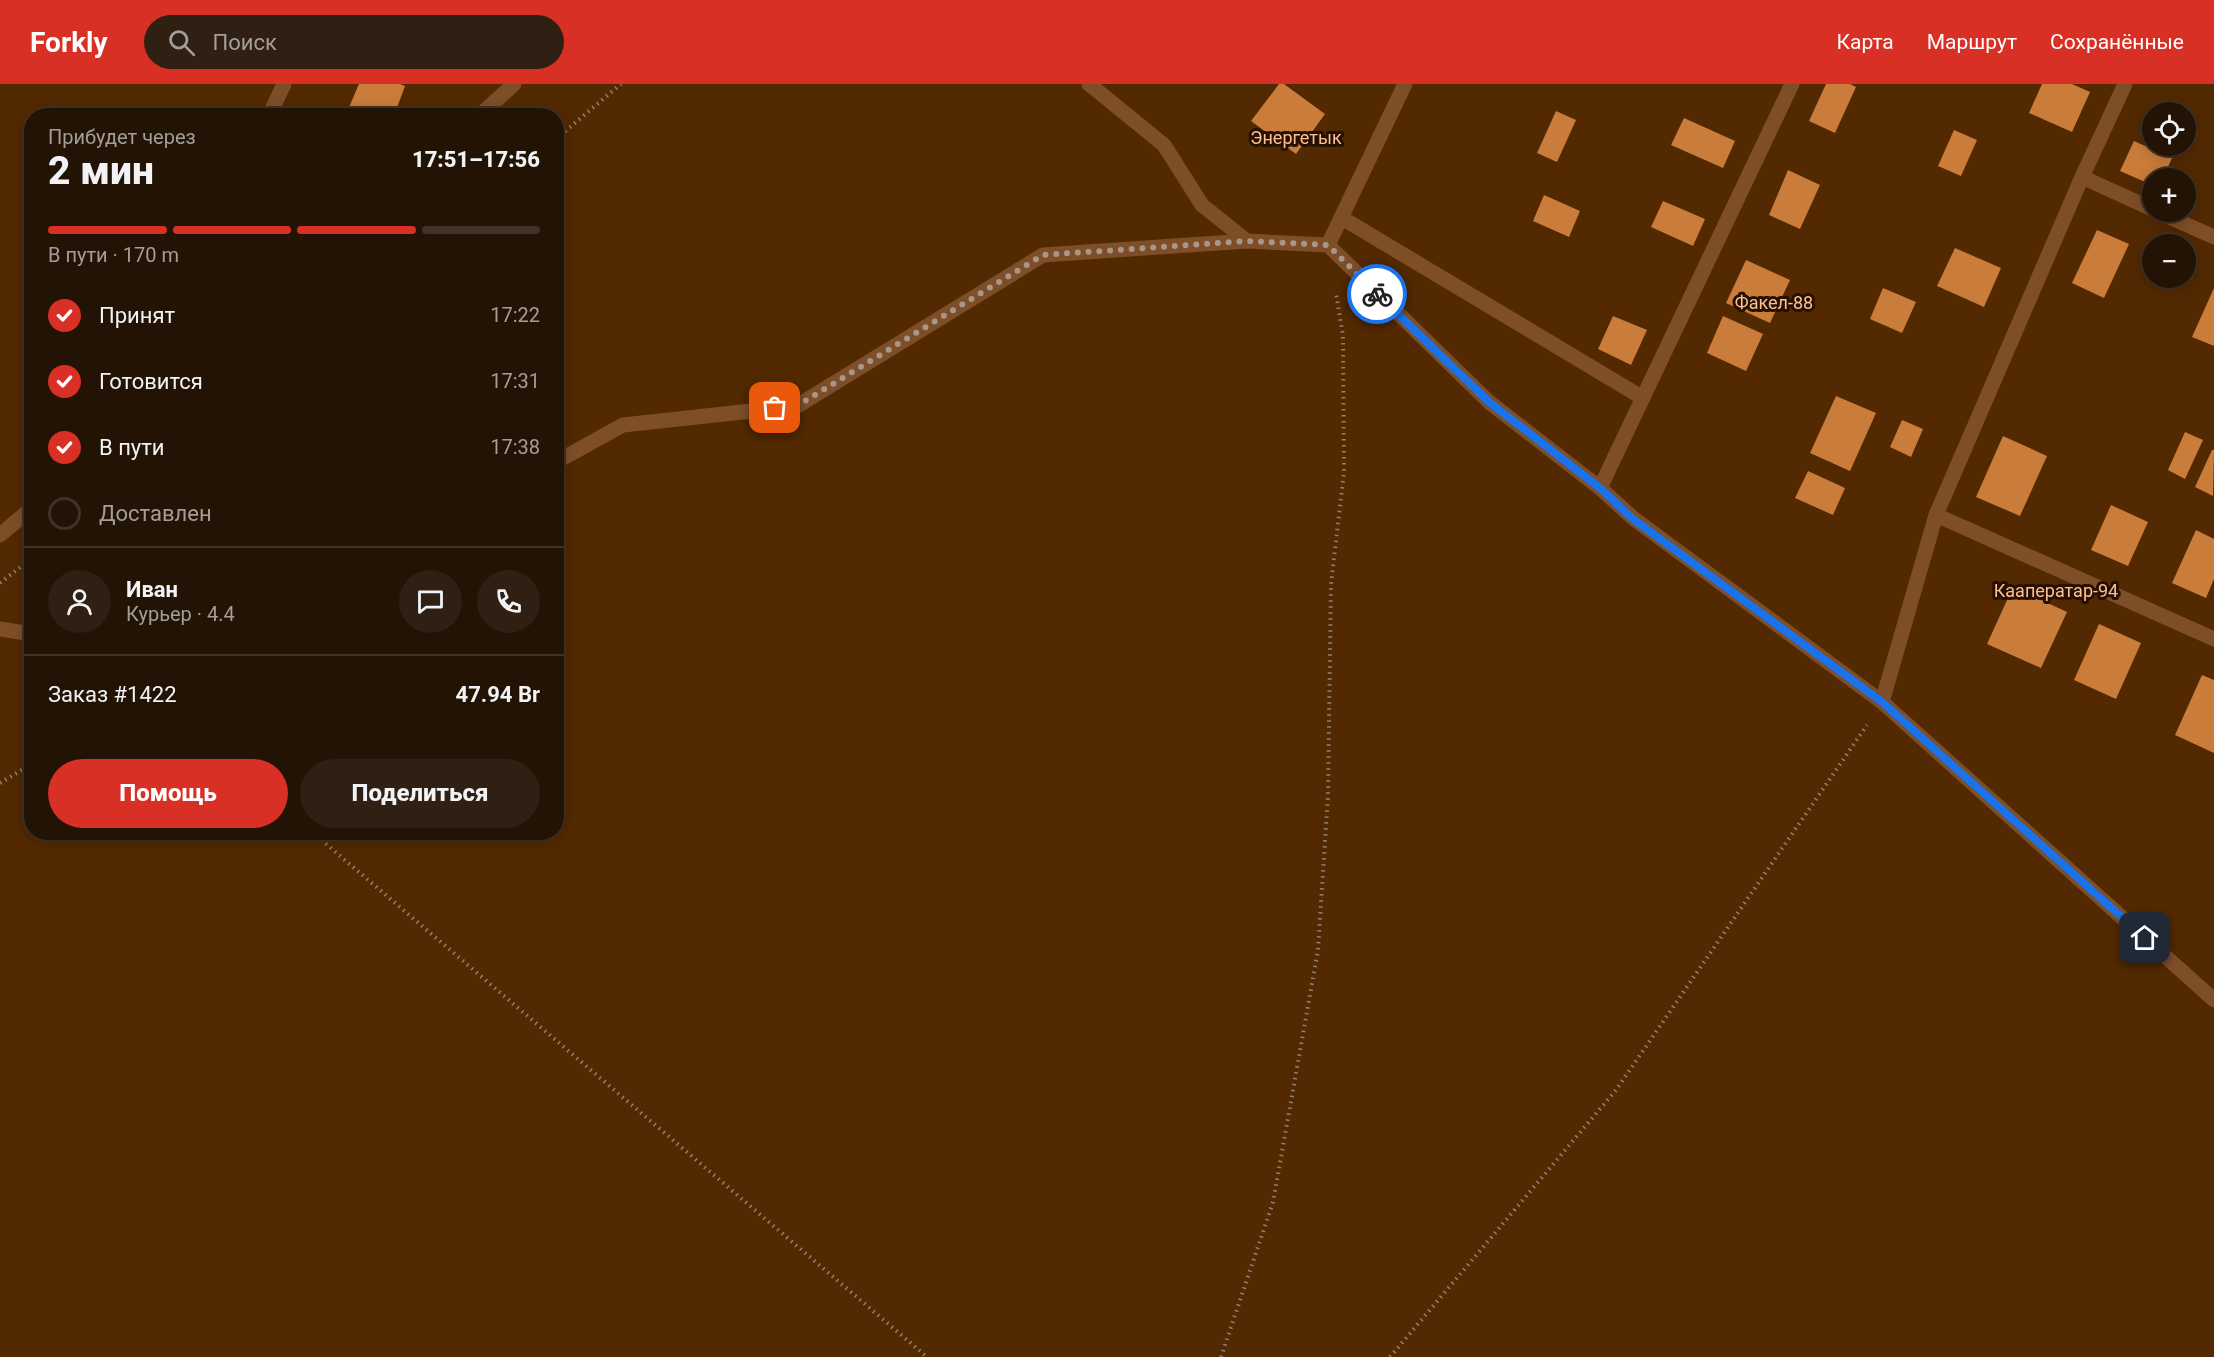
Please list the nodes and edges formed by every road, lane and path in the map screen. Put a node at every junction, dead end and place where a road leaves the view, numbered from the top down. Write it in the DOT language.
graph roads {
  1 [pos="284,84"];
  2 [pos="514,84"];
  3 [pos="621,84"];
  4 [pos="1089,84"];
  5 [pos="1406,84"];
  6 [pos="1792,84"];
  7 [pos="2125,84"];
  8 [pos="273,108"];
  9 [pos="488,108"];
  10 [pos="564,132"];
  11 [pos="2082,177"];
  12 [pos="2142,204"];
  13 [pos="1342,218"];
  14 [pos="2180,222"];
  15 [pos="2214,237"];
  16 [pos="1247,241"];
  17 [pos="1328,245"];
  18 [pos="1335,291"];
  19 [pos="1643,398"];
  20 [pos="564,458"];
  21 [pos="1600,488"];
  22 [pos="24,515"];
  23 [pos="1936,515"];
  24 [pos="0,535"];
  25 [pos="24,564"];
  26 [pos="0,583"];
  27 [pos="0,629"];
  28 [pos="24,633"];
  29 [pos="2214,639"];
  30 [pos="1882,702"];
  31 [pos="24,769"];
  32 [pos="0,783"];
  33 [pos="321,840"];
  34 [pos="2214,1000"];
  35 [pos="927,1357"];
  36 [pos="1221,1357"];
  37 [pos="1390,1357"];
  1 -- 8 [label="lane"];
  2 -- 9 [label="lane"];
  3 -- 10 [label="path"];
  4 -- 16 [label="lane"];
  5 -- 13 [label="lane"];
  6 -- 19 [label="lane"];
  7 -- 11 [label="lane"];
  11 -- 12 [label="lane"];
  11 -- 23 [label="lane"];
  13 -- 17 [label="lane"];
  13 -- 19 [label="lane"];
  14 -- 15 [label="lane"];
  16 -- 17 [label="lane"];
  16 -- 20 [label="lane"];
  17 -- 21 [label="lane"];
  18 -- 36 [label="path"];
  19 -- 21 [label="lane"];
  21 -- 30 [label="lane"];
  22 -- 24 [label="lane"];
  23 -- 29 [label="lane"];
  23 -- 30 [label="lane"];
  25 -- 26 [label="path"];
  27 -- 28 [label="lane"];
  30 -- 34 [label="lane"];
  30 -- 37 [label="path"];
  31 -- 32 [label="path"];
  33 -- 35 [label="path"];
}
